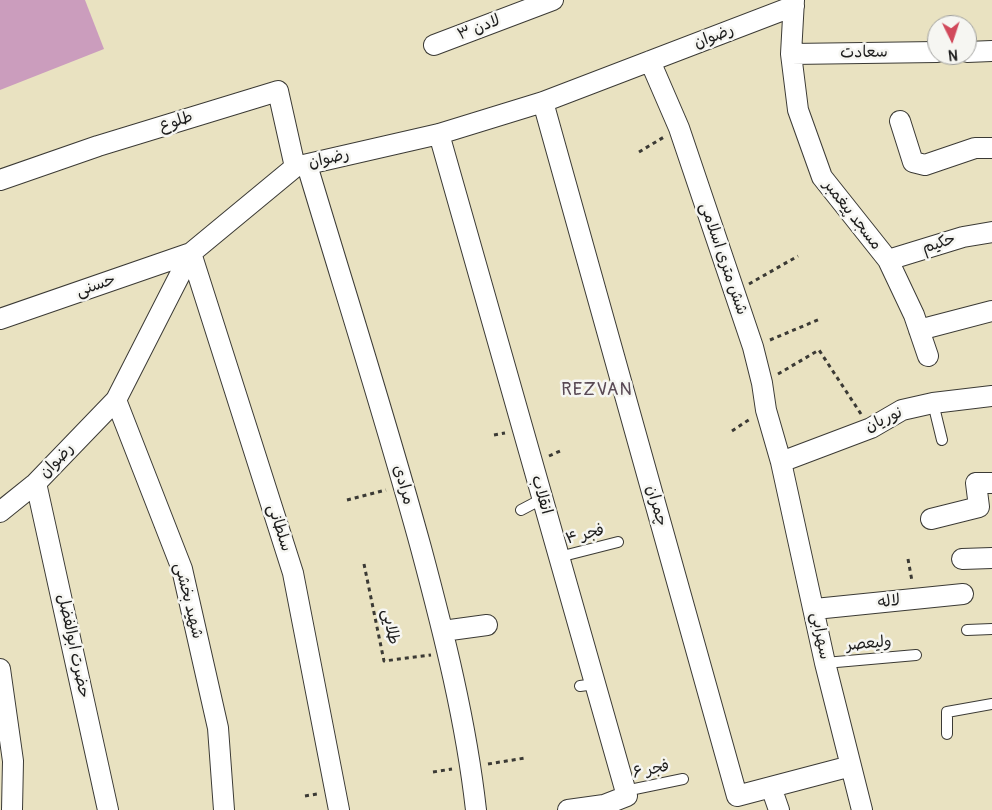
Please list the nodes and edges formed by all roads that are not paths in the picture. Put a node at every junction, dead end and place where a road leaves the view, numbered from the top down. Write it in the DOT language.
graph roads {
  1 [pos="553,0"];
  2 [pos="794,3"];
  3 [pos="434,45"];
  4 [pos="992,51"];
  5 [pos="927,52"];
  6 [pos="977,52"];
  7 [pos="791,54"];
  8 [pos="650,61"];
  9 [pos="543,102"];
  10 [pos="900,121"];
  11 [pos="438,134"];
  12 [pos="992,148"];
  13 [pos="301,166"];
  14 [pos="0,180"];
  15 [pos="992,232"];
  16 [pos="191,253"];
  17 [pos="888,260"];
  18 [pos="992,311"];
  19 [pos="0,319"];
  20 [pos="919,330"];
  21 [pos="928,356"];
  22 [pos="992,396"];
  23 [pos="116,400"];
  24 [pos="933,402"];
  25 [pos="942,440"];
  26 [pos="781,462"];
  27 [pos="36,483"];
  28 [pos="992,483"];
  29 [pos="542,499"];
  30 [pos="521,510"];
  31 [pos="0,512"];
  32 [pos="931,519"];
  33 [pos="618,542"];
  34 [pos="559,557"];
  35 [pos="992,558"];
  36 [pos="962,559"];
  37 [pos="963,594"];
  38 [pos="815,609"];
  39 [pos="487,625"];
  40 [pos="967,630"];
  41 [pos="992,630"];
  42 [pos="443,631"];
  43 [pos="916,656"];
  44 [pos="825,663"];
  45 [pos="0,669"];
  46 [pos="992,704"];
  47 [pos="947,734"];
  48 [pos="851,766"];
  49 [pos="683,779"];
  50 [pos="771,787"];
  51 [pos="625,791"];
  52 [pos="12,810"];
  53 [pos="108,810"];
  54 [pos="224,810"];
  55 [pos="339,810"];
  56 [pos="476,810"];
  57 [pos="568,810"];
  58 [pos="779,810"];
  59 [pos="862,810"];
  1 -- 3 [label="street, لادن ۳"];
  2 -- 7 [label="street, مسجد پیغمبر"];
  2 -- 8 [label="street, رضوان"];
  4 -- 6 [label="street"];
  5 -- 7 [label="street, سعادت"];
  7 -- 17 [label="street, مسجد پیغمبر"];
  8 -- 9 [label="street, رضوان"];
  8 -- 26 [label="street, شش متری اسلامی"];
  9 -- 11 [label="street, رضوان"];
  9 -- 50 [label="street, چمران"];
  10 -- 12 [label="street"];
  11 -- 13 [label="street, رضوان"];
  11 -- 29 [label="street, انقلاب"];
  13 -- 14 [label="street, طلوع"];
  13 -- 16 [label="street, رضوان"];
  13 -- 42 [label="street, مرادی"];
  15 -- 17 [label="street, حکیم"];
  16 -- 19 [label="street, حسنی"];
  16 -- 23 [label="street, رضوان"];
  16 -- 55 [label="street, سلطانی"];
  17 -- 20 [label="street, مسجد پیغمبر"];
  18 -- 20 [label="street"];
  20 -- 21 [label="street, مسجد پیغمبر"];
  22 -- 24 [label="street, نوریان"];
  23 -- 27 [label="street, رضوان"];
  23 -- 54 [label="street, شهید بخشی"];
  24 -- 25 [label="lane"];
  24 -- 26 [label="street, نوریان"];
  26 -- 38 [label="street, سهرابی"];
  27 -- 31 [label="street, رضوان"];
  27 -- 53 [label="street, حضرت ابوالفضل"];
  28 -- 32 [label="street"];
  29 -- 30 [label="lane"];
  29 -- 34 [label="street, انقلاب"];
  33 -- 34 [label="lane, فجر ۴"];
  34 -- 51 [label="street, انقلاب"];
  35 -- 36 [label="street"];
  37 -- 38 [label="street, لاله"];
  38 -- 44 [label="street, سهرابی"];
  39 -- 42 [label="street"];
  40 -- 41 [label="lane"];
  42 -- 56 [label="street, مرادی"];
  43 -- 44 [label="lane, ولیعصر"];
  44 -- 48 [label="street, سهرابی"];
  45 -- 52 [label="street"];
  46 -- 47 [label="lane"];
  48 -- 50 [label="street, چمران"];
  48 -- 59 [label="street, سهرابی"];
  49 -- 51 [label="lane, فجر ۶"];
  50 -- 58 [label="street"];
  51 -- 57 [label="street"];
}
